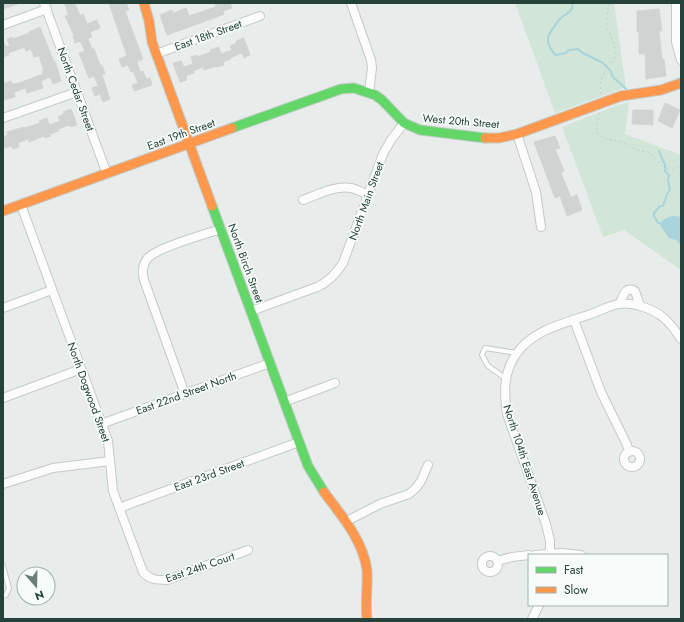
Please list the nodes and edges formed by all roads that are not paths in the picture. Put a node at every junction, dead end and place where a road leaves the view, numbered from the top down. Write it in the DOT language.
graph roads {
  1 [pos="144,3"];
  2 [pos="351,3"];
  3 [pos="676,3"];
  4 [pos="45,6"];
  5 [pos="260,16"];
  6 [pos="3,25"];
  7 [pos="156,54"];
  8 [pos="681,60"];
  9 [pos="681,83"];
  10 [pos="77,92"];
  11 [pos="369,92"];
  12 [pos="3,118"];
  13 [pos="404,123"];
  14 [pos="517,134"];
  15 [pos="189,144"];
  16 [pos="107,174"];
  17 [pos="369,195"];
  18 [pos="303,200"];
  19 [pos="22,205"];
  20 [pos="3,212"];
  21 [pos="541,227"];
  22 [pos="221,229"];
  23 [pos="52,290"];
  24 [pos="620,304"];
  25 [pos="640,306"];
  26 [pos="3,308"];
  27 [pos="251,311"];
  28 [pos="574,320"];
  29 [pos="681,339"];
  30 [pos="517,353"];
  31 [pos="270,363"];
  32 [pos="81,369"];
  33 [pos="505,378"];
  34 [pos="335,383"];
  35 [pos="185,394"];
  36 [pos="3,398"];
  37 [pos="284,402"];
  38 [pos="101,424"];
  39 [pos="299,442"];
  40 [pos="630,452"];
  41 [pos="110,461"];
  42 [pos="428,465"];
  43 [pos="3,484"];
  44 [pos="119,508"];
  45 [pos="345,522"];
  46 [pos="248,550"];
  47 [pos="550,554"];
  48 [pos="528,556"];
  49 [pos="497,561"];
  50 [pos="3,566"];
  51 [pos="151,579"];
  52 [pos="3,596"];
  53 [pos="538,606"];
  54 [pos="367,619"];
  55 [pos="532,619"];
  1 -- 7 [label="street, North Birch Street"];
  2 -- 11 [label="street"];
  3 -- 8 [label="street"];
  4 -- 6 [label="street"];
  4 -- 10 [label="street, North Cedar Street"];
  5 -- 7 [label="street, East 18th Street"];
  7 -- 15 [label="street, North Birch Street"];
  9 -- 14 [label="street, West 20th Street"];
  10 -- 12 [label="street"];
  10 -- 16 [label="street, North Cedar Street"];
  11 -- 13 [label="street"];
  11 -- 15 [label="street, East 19th Street"];
  13 -- 14 [label="street, West 20th Street"];
  13 -- 17 [label="street, North Main Street"];
  14 -- 21 [label="street"];
  15 -- 16 [label="street, East 19th Street"];
  15 -- 22 [label="street, North Birch Street"];
  16 -- 19 [label="street, East 19th Street"];
  17 -- 18 [label="street"];
  17 -- 27 [label="street, North Main Street"];
  19 -- 20 [label="street, East 19th Street"];
  19 -- 23 [label="street, North Dogwood Street"];
  22 -- 27 [label="street, North Birch Street"];
  22 -- 35 [label="street"];
  23 -- 26 [label="street"];
  23 -- 32 [label="street, North Dogwood Street"];
  24 -- 25 [label="street"];
  24 -- 25 [label="street"];
  24 -- 28 [label="street, North 104th East Avenue"];
  25 -- 29 [label="street"];
  27 -- 31 [label="street, North Birch Street"];
  28 -- 30 [label="street, North 104th East Avenue"];
  28 -- 40 [label="street"];
  30 -- 33 [label="street, North 104th East Avenue"];
  30 -- 33 [label="lane"];
  31 -- 35 [label="street, East 22nd Street North"];
  31 -- 37 [label="street, North Birch Street"];
  32 -- 36 [label="street"];
  32 -- 38 [label="street, North Dogwood Street"];
  33 -- 47 [label="street, North 104th East Avenue"];
  34 -- 37 [label="street"];
  35 -- 38 [label="street, East 22nd Street North"];
  37 -- 39 [label="street, North Birch Street"];
  38 -- 41 [label="street, North Dogwood Street"];
  39 -- 44 [label="street, East 23rd Street"];
  39 -- 45 [label="street, North Birch Street"];
  41 -- 43 [label="street"];
  41 -- 44 [label="street, North Dogwood Street"];
  42 -- 45 [label="street"];
  44 -- 51 [label="street, North Dogwood Street"];
  45 -- 54 [label="street, North Birch Street"];
  46 -- 51 [label="street, East 24th Court"];
  48 -- 49 [label="street"];
  50 -- 52 [label="lane"];
  53 -- 55 [label="street"];
}
